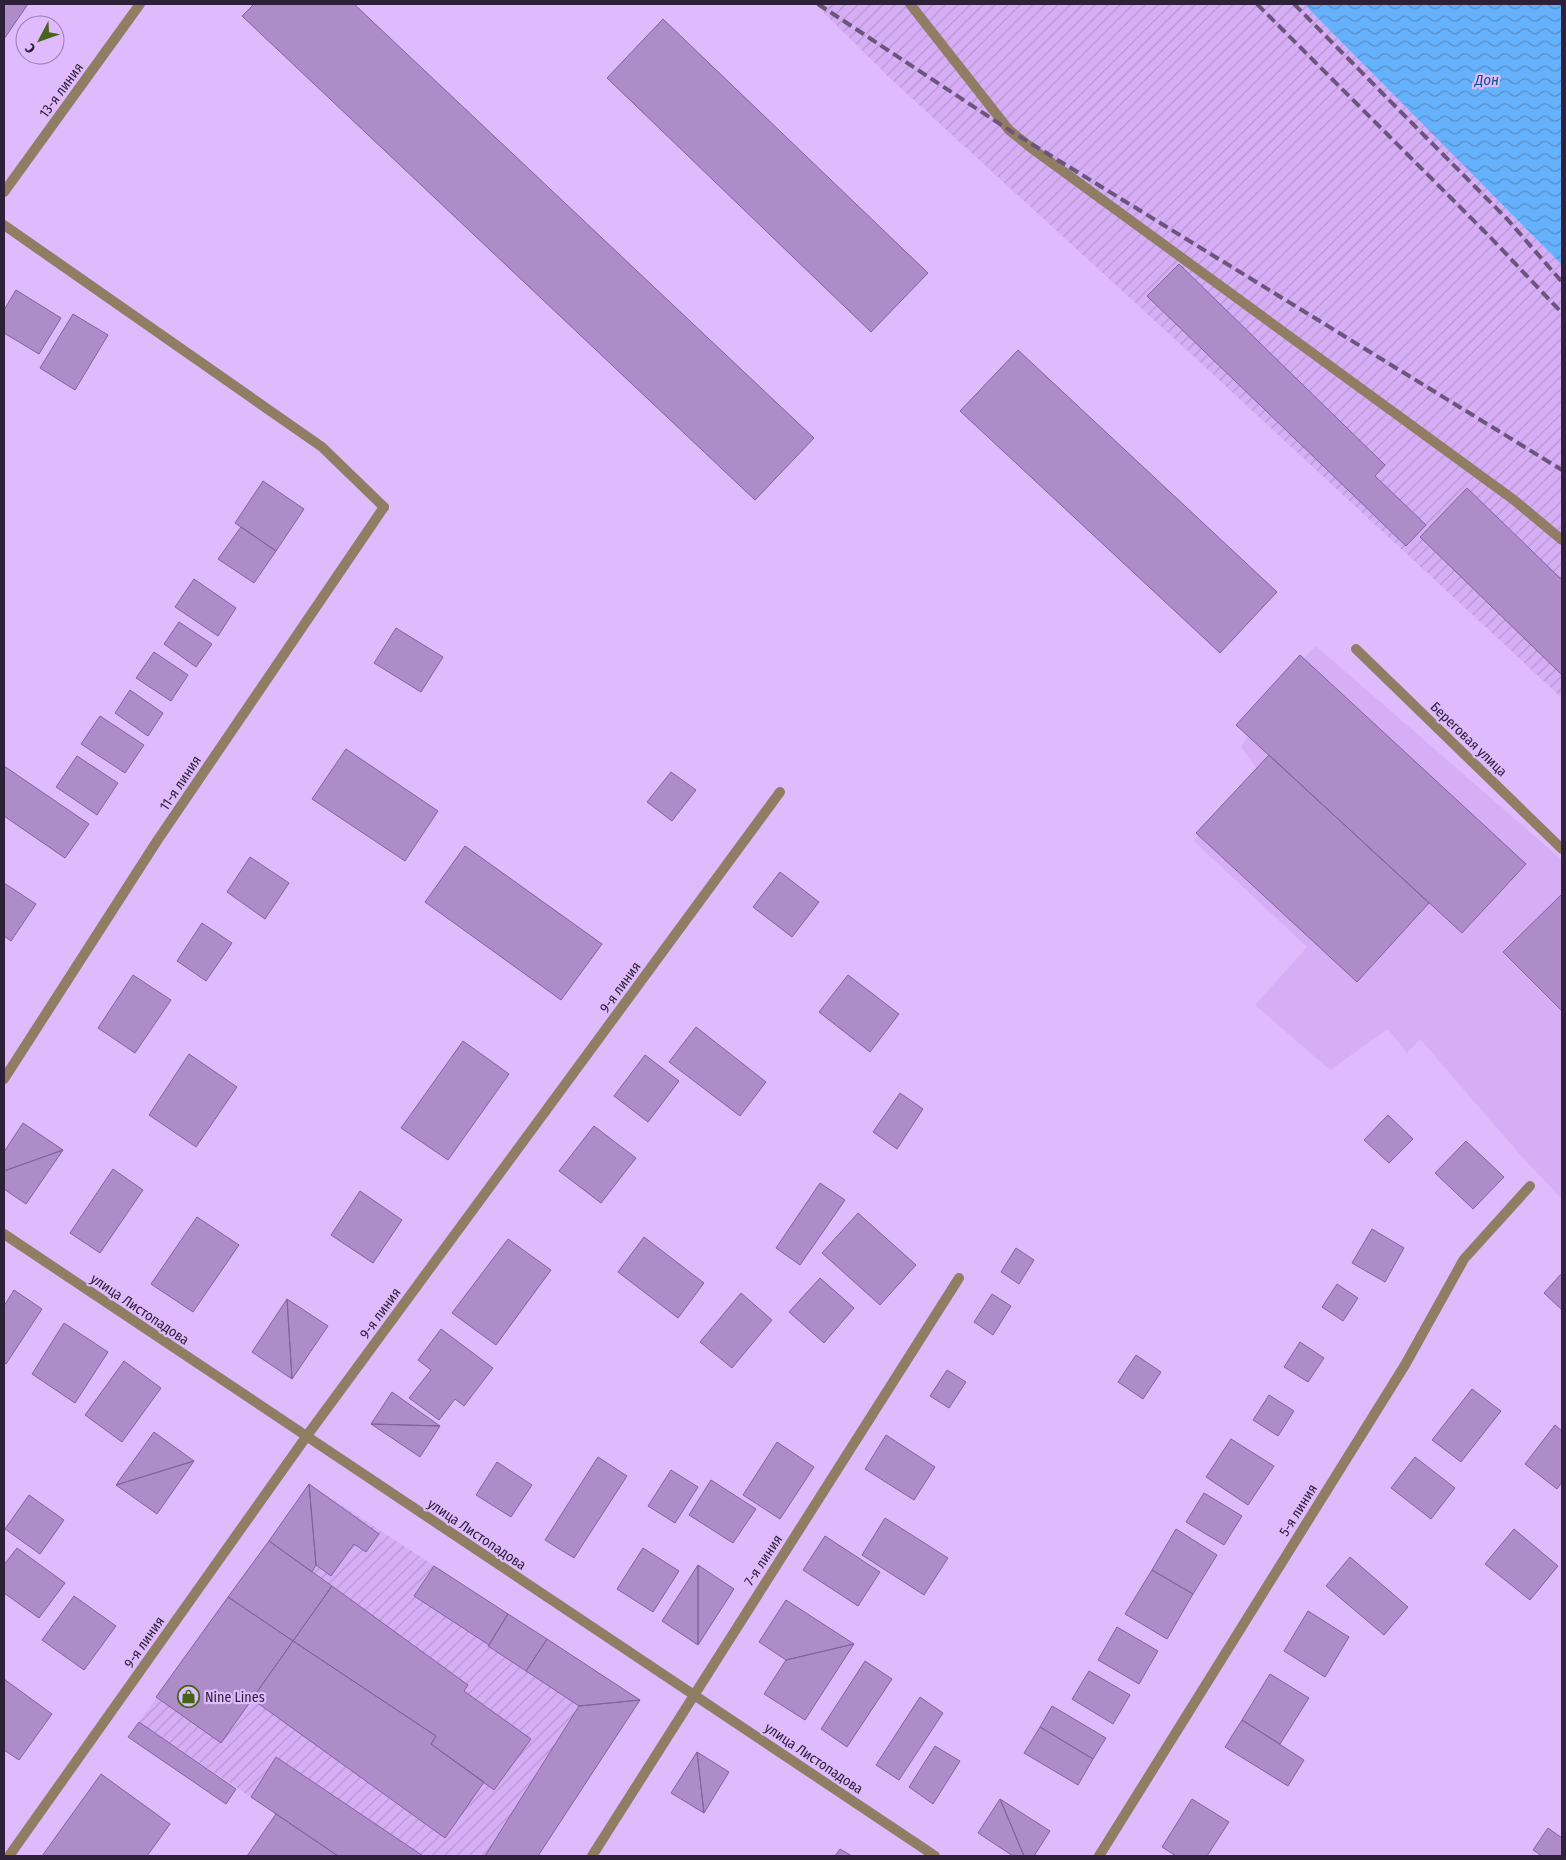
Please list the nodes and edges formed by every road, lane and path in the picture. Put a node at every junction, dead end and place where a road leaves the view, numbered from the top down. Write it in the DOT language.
graph roads {
  1 [pos="140,4"];
  2 [pos="910,4"];
  3 [pos="4,192"];
  4 [pos="4,225"];
  5 [pos="1562,540"];
  6 [pos="1356,649"];
  7 [pos="780,792"];
  8 [pos="1562,849"];
  9 [pos="4,1078"];
  10 [pos="1530,1186"];
  11 [pos="4,1234"];
  12 [pos="959,1278"];
  13 [pos="306,1436"];
  14 [pos="694,1694"];
  15 [pos="9,1856"];
  16 [pos="592,1856"];
  17 [pos="935,1856"];
  18 [pos="1099,1856"];
  1 -- 3 [label="street, 13-я линия"];
  2 -- 5 [label="street"];
  4 -- 9 [label="street, 11-я линия"];
  6 -- 8 [label="street, Береговая улица"];
  7 -- 13 [label="street, 9-я линия"];
  10 -- 18 [label="street, 5-я линия"];
  11 -- 13 [label="street, улица Листопадова"];
  12 -- 14 [label="street, 7-я линия"];
  13 -- 14 [label="street, улица Листопадова"];
  13 -- 15 [label="street, 9-я линия"];
  14 -- 16 [label="street, 7-я линия"];
  14 -- 17 [label="street, улица Листопадова"];
}
